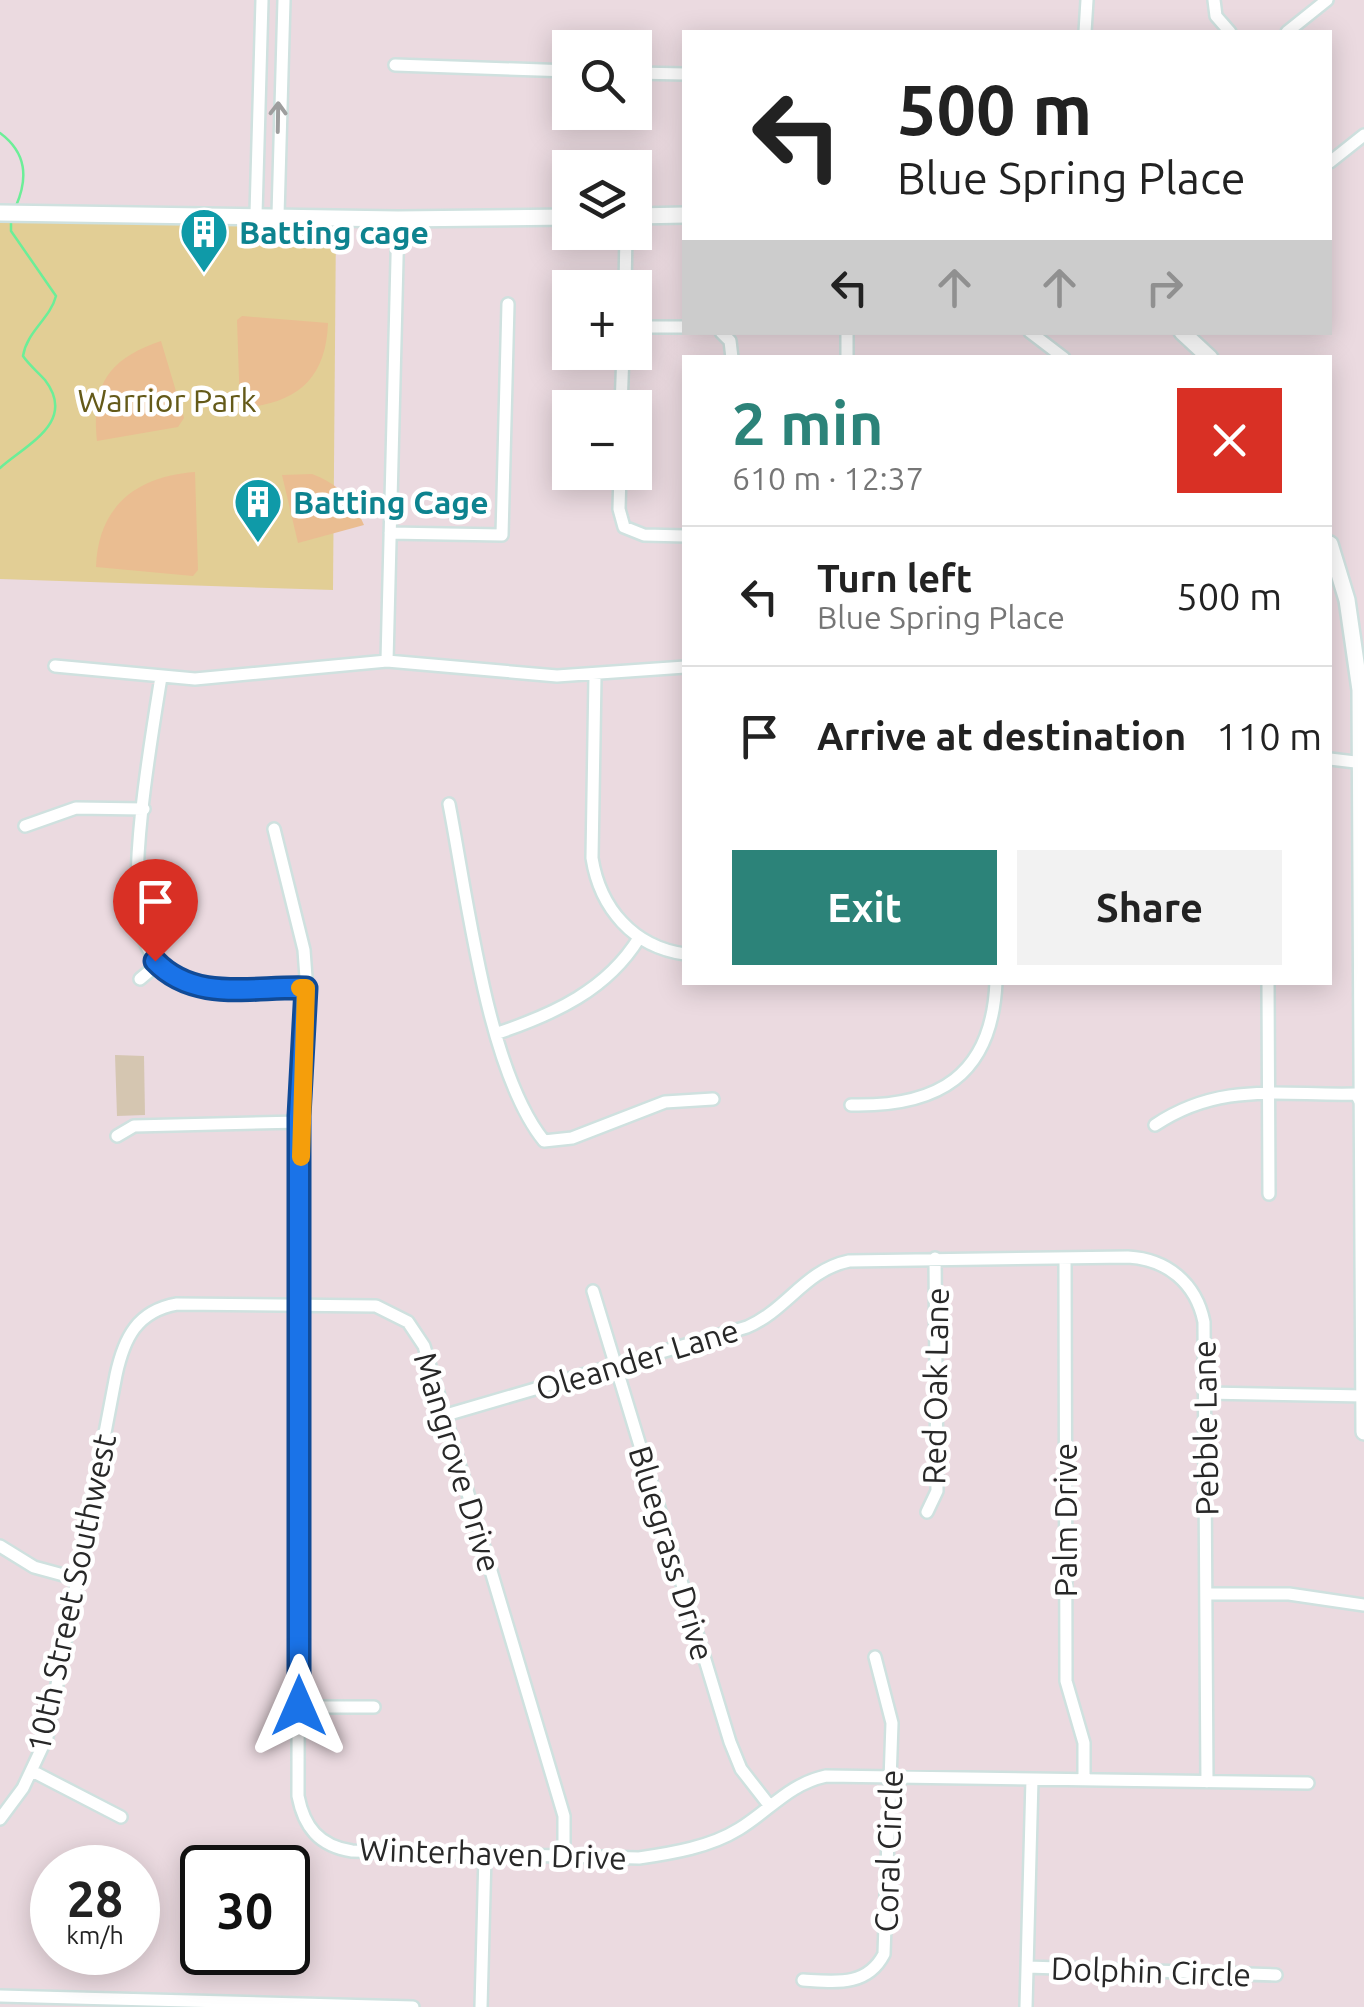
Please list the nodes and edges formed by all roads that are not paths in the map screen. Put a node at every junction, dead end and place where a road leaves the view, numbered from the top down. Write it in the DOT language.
graph roads {
  1 [pos="262,0"];
  2 [pos="284,0"];
  3 [pos="1087,0"];
  4 [pos="1214,0"];
  5 [pos="1327,0"];
  6 [pos="1086,30"];
  7 [pos="1228,30"];
  8 [pos="1290,30"];
  9 [pos="394,65"];
  10 [pos="552,70"];
  11 [pos="652,73"];
  12 [pos="682,74"];
  13 [pos="1364,135"];
  14 [pos="1332,160"];
  15 [pos="0,212"];
  16 [pos="256,214"];
  17 [pos="278,214"];
  18 [pos="682,215"];
  19 [pos="652,216"];
  20 [pos="552,217"];
  21 [pos="398,219"];
  22 [pos="508,304"];
  23 [pos="652,327"];
  24 [pos="682,327"];
  25 [pos="1034,335"];
  26 [pos="1185,335"];
  27 [pos="1060,355"];
  28 [pos="1207,355"];
  29 [pos="619,490"];
  30 [pos="390,533"];
  31 [pos="682,536"];
  32 [pos="1332,552"];
  33 [pos="387,661"];
  34 [pos="54,666"];
  35 [pos="682,667"];
  36 [pos="595,676"];
  37 [pos="160,677"];
  38 [pos="1332,760"];
  39 [pos="1363,762"];
  40 [pos="449,804"];
  41 [pos="144,810"];
  42 [pos="26,826"];
  43 [pos="274,829"];
  44 [pos="640,938"];
  45 [pos="682,953"];
  46 [pos="158,964"];
  47 [pos="140,979"];
  48 [pos="996,985"];
  49 [pos="1268,985"];
  50 [pos="306,988"];
  51 [pos="498,1033"];
  52 [pos="1267,1094"];
  53 [pos="712,1099"];
  54 [pos="1362,1105"];
  55 [pos="852,1106"];
  56 [pos="300,1122"];
  57 [pos="1155,1125"];
  58 [pos="118,1136"];
  59 [pos="1270,1194"];
  60 [pos="935,1258"];
  61 [pos="1064,1258"];
  62 [pos="870,1260"];
  63 [pos="593,1291"];
  64 [pos="301,1304"];
  65 [pos="120,1357"];
  66 [pos="617,1366"];
  67 [pos="1206,1393"];
  68 [pos="1364,1395"];
  69 [pos="446,1415"];
  70 [pos="1364,1432"];
  71 [pos="927,1512"];
  72 [pos="0,1546"];
  73 [pos="78,1579"];
  74 [pos="1206,1594"];
  75 [pos="1364,1605"];
  76 [pos="876,1656"];
  77 [pos="299,1706"];
  78 [pos="374,1707"];
  79 [pos="32,1771"];
  80 [pos="891,1776"];
  81 [pos="1032,1779"];
  82 [pos="1084,1780"];
  83 [pos="1207,1782"];
  84 [pos="1308,1784"];
  85 [pos="768,1806"];
  86 [pos="121,1817"];
  87 [pos="0,1819"];
  88 [pos="485,1855"];
  89 [pos="564,1856"];
  90 [pos="1027,1967"];
  91 [pos="1276,1975"];
  92 [pos="803,1980"];
  93 [pos="0,1996"];
  94 [pos="303,2005"];
  95 [pos="413,2007"];
  96 [pos="481,2007"];
  97 [pos="1026,2007"];
  1 -- 16 [label="street"];
  17 -- 2 [label="street, one-way"];
  3 -- 6 [label="street"];
  4 -- 7 [label="street"];
  5 -- 8 [label="street"];
  9 -- 10 [label="street"];
  11 -- 12 [label="street"];
  13 -- 14 [label="street"];
  15 -- 16 [label="street"];
  16 -- 17 [label="street"];
  17 -- 21 [label="street"];
  18 -- 19 [label="street"];
  20 -- 21 [label="street"];
  21 -- 30 [label="street"];
  22 -- 30 [label="street"];
  23 -- 24 [label="street"];
  25 -- 27 [label="street"];
  26 -- 28 [label="street"];
  29 -- 31 [label="street"];
  30 -- 33 [label="street"];
  32 -- 39 [label="street"];
  33 -- 36 [label="street"];
  33 -- 37 [label="street"];
  34 -- 37 [label="street"];
  35 -- 36 [label="street"];
  36 -- 44 [label="street"];
  37 -- 41 [label="street"];
  38 -- 39 [label="street"];
  39 -- 54 [label="street"];
  40 -- 51 [label="street"];
  41 -- 42 [label="street"];
  41 -- 46 [label="street"];
  43 -- 50 [label="street, Winterhaven Drive"];
  44 -- 45 [label="street"];
  44 -- 51 [label="street"];
  46 -- 47 [label="street"];
  46 -- 50 [label="street"];
  48 -- 55 [label="street"];
  49 -- 52 [label="street"];
  50 -- 56 [label="street, Winterhaven Drive"];
  51 -- 53 [label="street"];
  52 -- 54 [label="street"];
  52 -- 57 [label="street"];
  52 -- 59 [label="street"];
  54 -- 68 [label="street"];
  56 -- 58 [label="street"];
  56 -- 64 [label="street, Winterhaven Drive"];
  60 -- 61 [label="street, Pebble Lane"];
  60 -- 62 [label="street, Pebble Lane"];
  60 -- 71 [label="street, Red Oak Lane"];
  61 -- 67 [label="street, Pebble Lane"];
  61 -- 82 [label="street, Palm Drive"];
  62 -- 66 [label="street, Oleander Lane"];
  63 -- 66 [label="street, Bluegrass Drive"];
  64 -- 65 [label="street, Mangrove Drive"];
  64 -- 69 [label="street, Mangrove Drive"];
  64 -- 77 [label="street, Winterhaven Drive"];
  65 -- 73 [label="street, 10th Street Southwest"];
  66 -- 69 [label="street, Oleander Lane"];
  66 -- 85 [label="street, Bluegrass Drive"];
  67 -- 68 [label="street"];
  67 -- 74 [label="street, Pebble Lane"];
  68 -- 70 [label="street"];
  69 -- 89 [label="street, Mangrove Drive"];
  72 -- 73 [label="street"];
  73 -- 79 [label="street, 10th Street Southwest"];
  74 -- 75 [label="street"];
  74 -- 83 [label="street, Pebble Lane"];
  76 -- 80 [label="street, Coral Circle"];
  77 -- 78 [label="street"];
  77 -- 88 [label="street, Winterhaven Drive"];
  79 -- 86 [label="street"];
  79 -- 87 [label="street, 10th Street Southwest"];
  80 -- 81 [label="street, Winterhaven Drive"];
  80 -- 85 [label="street, Winterhaven Drive"];
  80 -- 92 [label="street, Coral Circle"];
  81 -- 82 [label="street, Winterhaven Drive"];
  81 -- 90 [label="street"];
  82 -- 83 [label="street, Winterhaven Drive"];
  83 -- 84 [label="street, Winterhaven Drive"];
  85 -- 89 [label="street, Winterhaven Drive"];
  88 -- 89 [label="street, Winterhaven Drive"];
  88 -- 96 [label="street"];
  90 -- 91 [label="street, Dolphin Circle"];
  90 -- 97 [label="street"];
  93 -- 94 [label="street"];
  94 -- 95 [label="street"];
}
